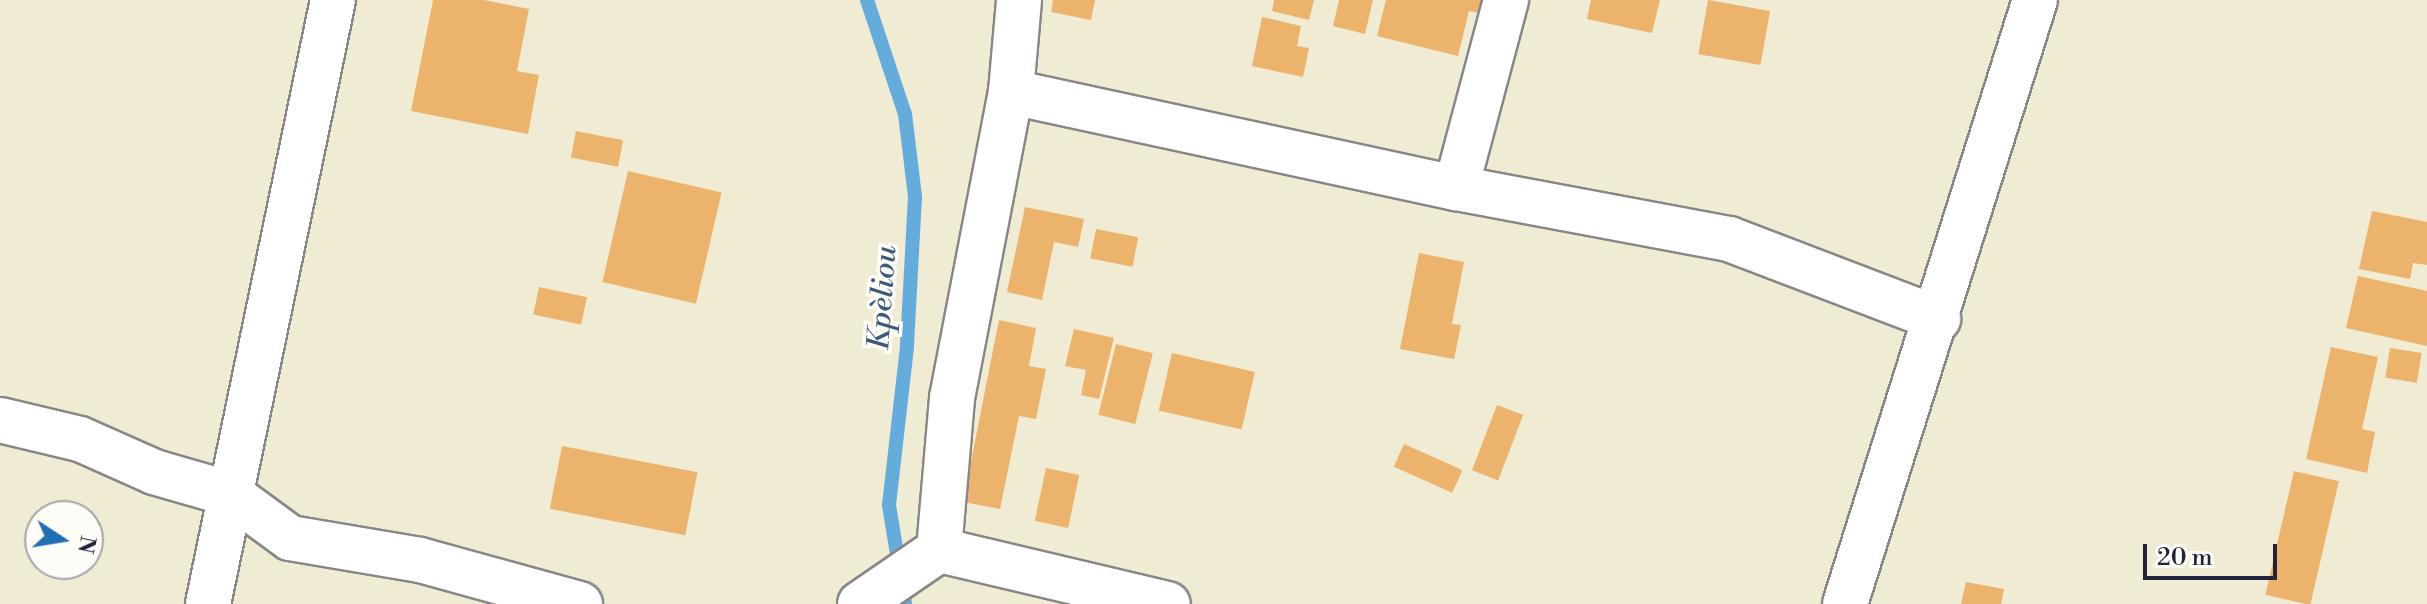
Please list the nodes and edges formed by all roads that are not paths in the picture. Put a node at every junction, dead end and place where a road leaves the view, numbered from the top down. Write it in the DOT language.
graph roads {
  1 [pos="333,0"];
  2 [pos="1019,0"];
  3 [pos="1506,0"];
  4 [pos="2035,0"];
  5 [pos="1011,92"];
  6 [pos="1456,188"];
  7 [pos="1938,319"];
  8 [pos="0,420"];
  9 [pos="230,494"];
  10 [pos="931,557"];
  11 [pos="866,600"];
  12 [pos="208,604"];
  13 [pos="580,604"];
  14 [pos="1168,604"];
  15 [pos="1845,604"];
  1 -- 9 [label="street"];
  2 -- 5 [label="street"];
  3 -- 6 [label="street"];
  4 -- 7 [label="street"];
  5 -- 6 [label="street"];
  5 -- 10 [label="street"];
  6 -- 7 [label="street"];
  7 -- 15 [label="street"];
  8 -- 9 [label="street"];
  9 -- 12 [label="street"];
  9 -- 13 [label="street"];
  10 -- 11 [label="street"];
  10 -- 14 [label="street"];
}
